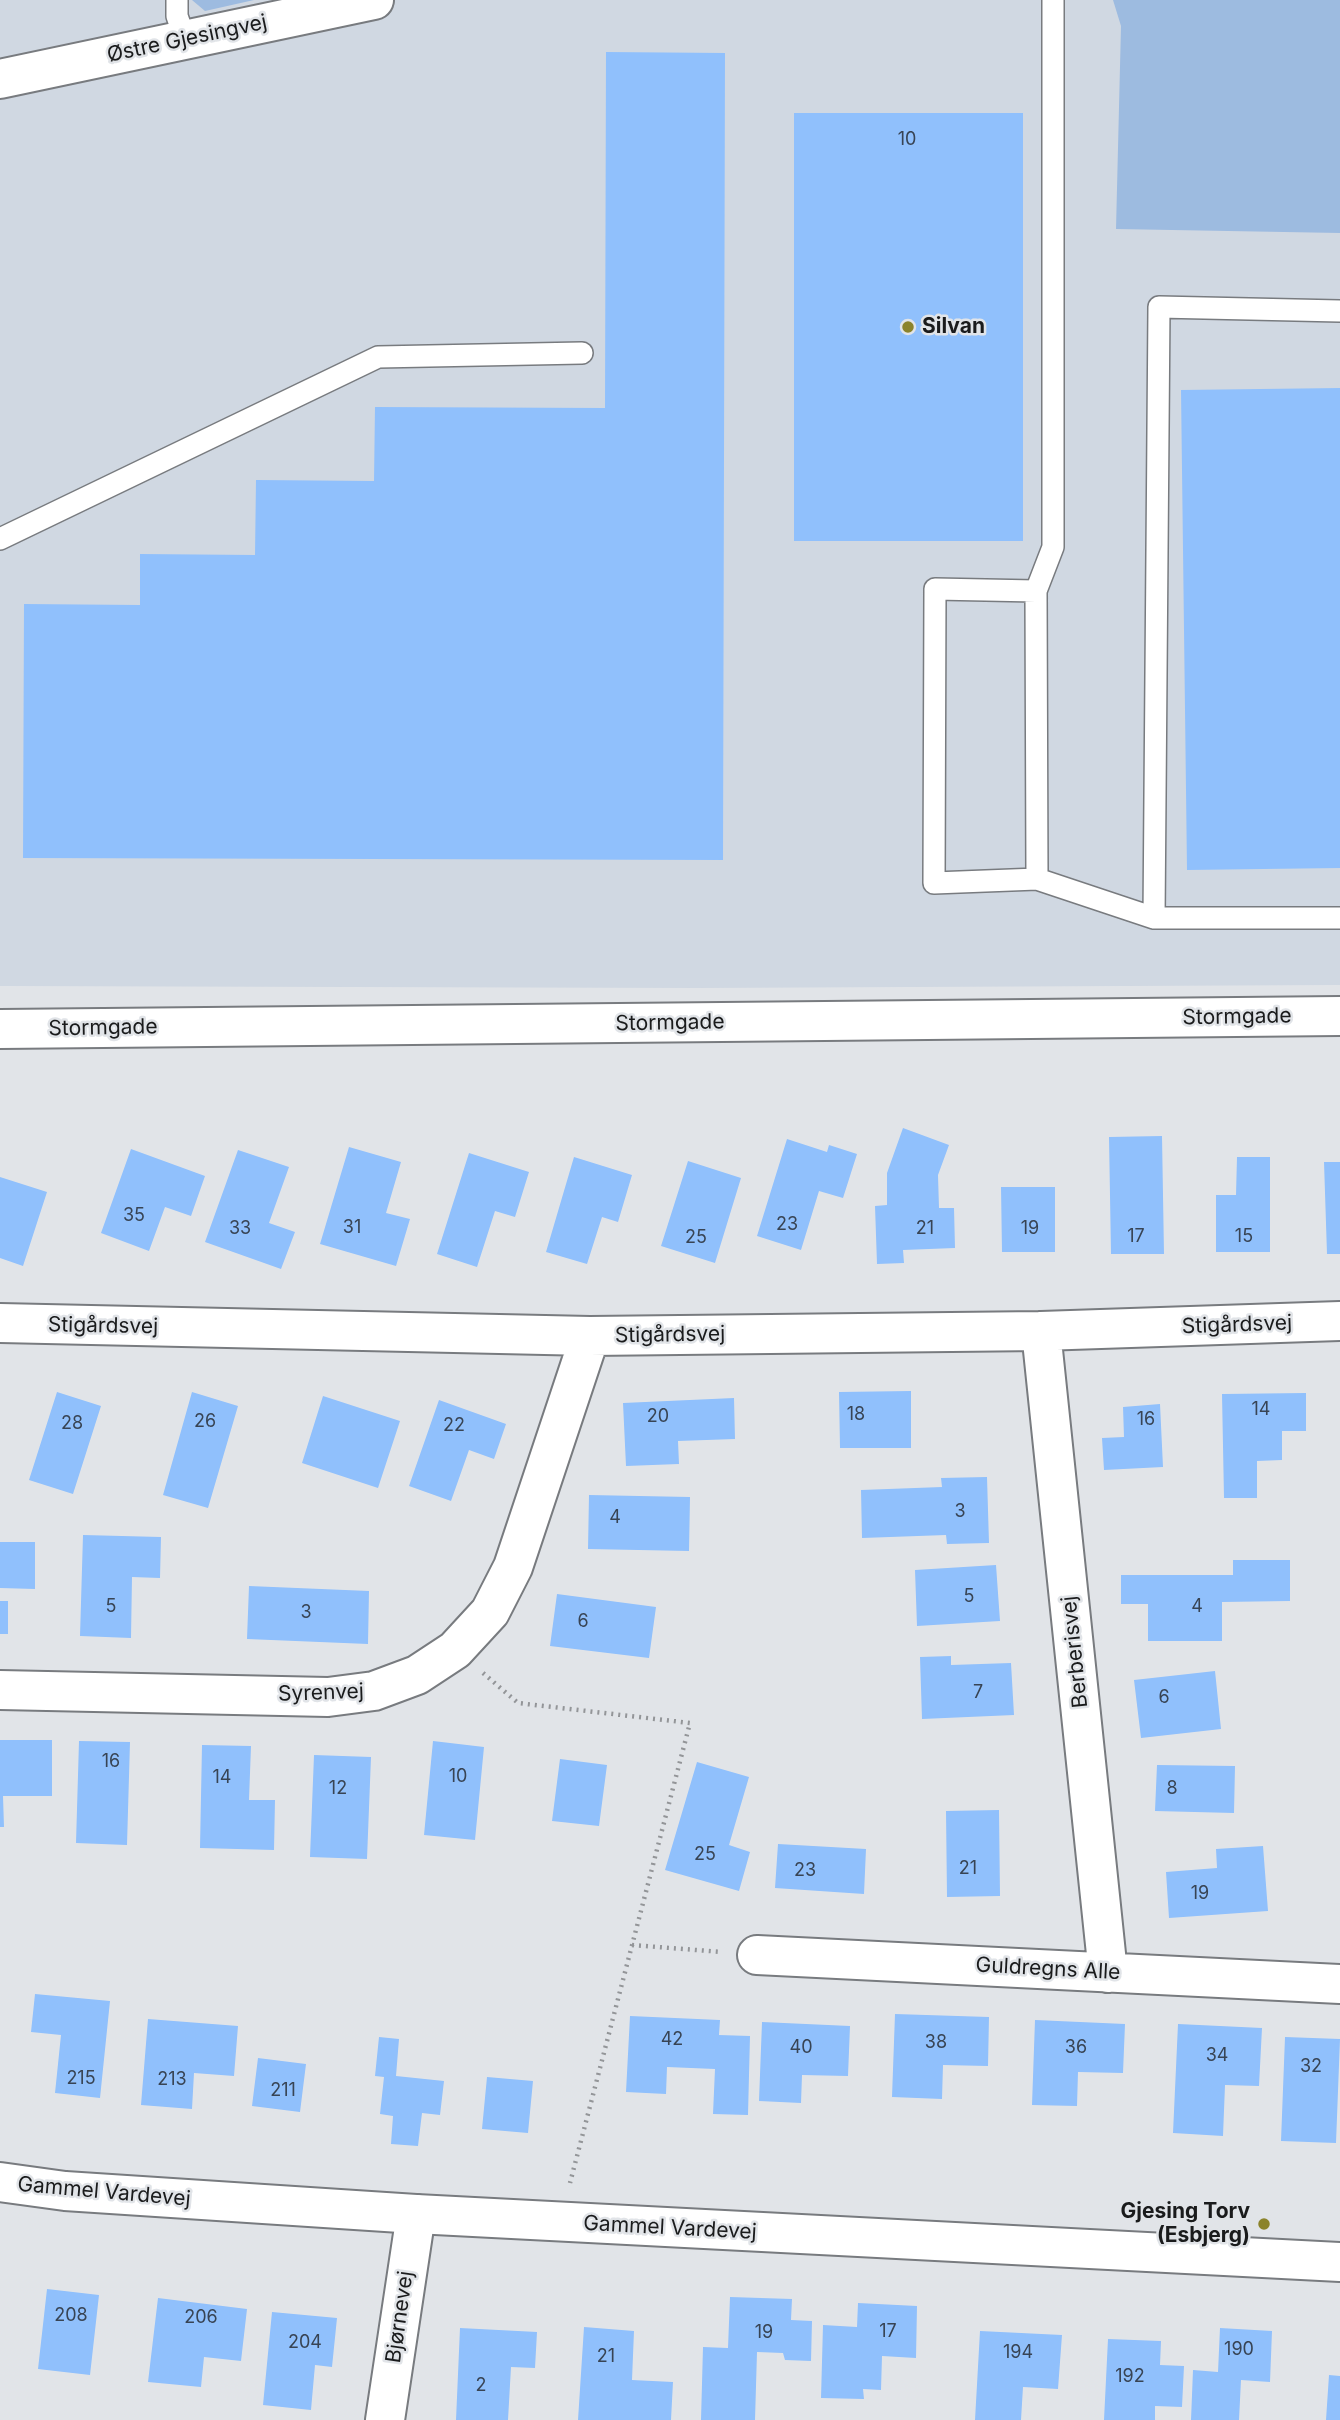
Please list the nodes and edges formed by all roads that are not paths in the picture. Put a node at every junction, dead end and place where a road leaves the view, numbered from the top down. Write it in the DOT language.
graph roads {
  1 [pos="177,0"];
  2 [pos="374,0"];
  3 [pos="1054,0"];
  4 [pos="185,39"];
  5 [pos="0,79"];
  6 [pos="1340,311"];
  7 [pos="582,353"];
  8 [pos="0,539"];
  9 [pos="1036,591"];
  10 [pos="1037,879"];
  11 [pos="1154,918"];
  12 [pos="1340,918"];
  13 [pos="1340,1016"];
  14 [pos="0,1029"];
  15 [pos="1340,1321"];
  16 [pos="0,1324"];
  17 [pos="1041,1331"];
  18 [pos="590,1336"];
  19 [pos="0,1690"];
  20 [pos="757,1955"];
  21 [pos="1108,1972"];
  22 [pos="1340,1984"];
  23 [pos="0,2182"];
  24 [pos="416,2214"];
  25 [pos="1340,2262"];
  26 [pos="385,2420"];
  1 -- 4 [label="lane"];
  2 -- 4 [label="street, Østre Gjesingvej"];
  3 -- 9 [label="lane"];
  4 -- 5 [label="street, Østre Gjesingvej"];
  6 -- 11 [label="lane"];
  7 -- 8 [label="lane"];
  9 -- 10 [label="lane"];
  9 -- 10 [label="lane"];
  10 -- 11 [label="lane"];
  11 -- 12 [label="lane"];
  13 -- 14 [label="street, Stormgade"];
  15 -- 17 [label="street, Stigårdsvej"];
  16 -- 18 [label="street, Stigårdsvej"];
  17 -- 18 [label="street, Stigårdsvej"];
  17 -- 21 [label="street, Berberisvej"];
  18 -- 19 [label="street, Syrenvej"];
  20 -- 21 [label="street, Guldregns Alle"];
  21 -- 22 [label="street, Guldregns Alle"];
  23 -- 24 [label="street, Gammel Vardevej"];
  24 -- 25 [label="street, Gammel Vardevej"];
  24 -- 26 [label="street, Bjørnevej"];
}
